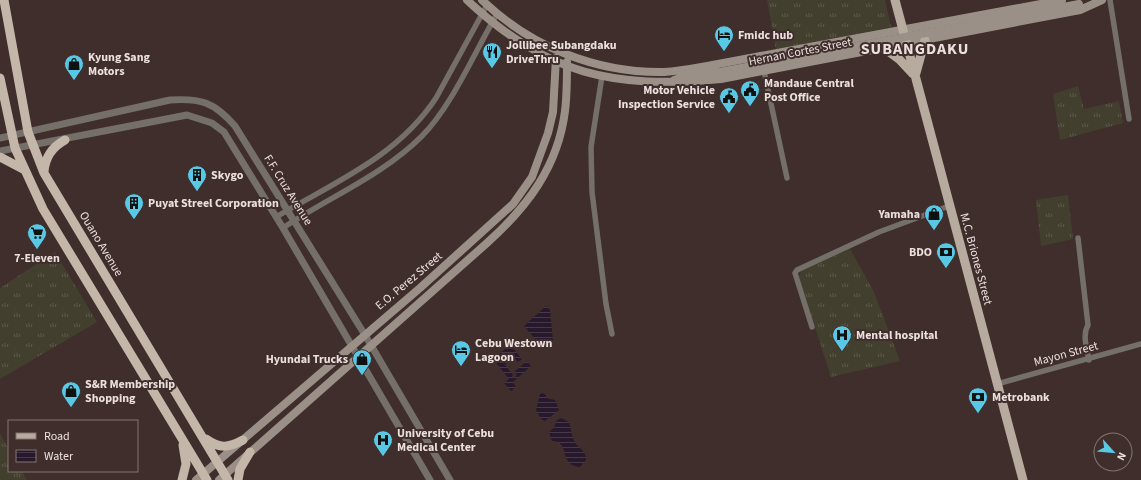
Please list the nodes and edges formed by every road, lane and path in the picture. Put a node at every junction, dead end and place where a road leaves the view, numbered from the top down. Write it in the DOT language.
graph roads {
  1 [pos="4,0"];
  2 [pos="467,0"];
  3 [pos="895,0"];
  4 [pos="1062,0"];
  5 [pos="1098,0"];
  6 [pos="1102,0"];
  7 [pos="1110,0"];
  8 [pos="485,3"];
  9 [pos="1023,4"];
  10 [pos="482,14"];
  11 [pos="497,14"];
  12 [pos="492,23"];
  13 [pos="903,30"];
  14 [pos="925,40"];
  15 [pos="906,43"];
  16 [pos="884,48"];
  17 [pos="556,51"];
  18 [pos="568,55"];
  19 [pos="556,62"];
  20 [pos="567,67"];
  21 [pos="764,71"];
  22 [pos="664,72"];
  23 [pos="602,76"];
  24 [pos="686,76"];
  25 [pos="916,77"];
  26 [pos="0,78"];
  27 [pos="664,83"];
  28 [pos="3,95"];
  29 [pos="0,108"];
  30 [pos="1129,119"];
  31 [pos="28,132"];
  32 [pos="12,136"];
  33 [pos="0,138"];
  34 [pos="65,140"];
  35 [pos="33,145"];
  36 [pos="15,148"];
  37 [pos="0,151"];
  38 [pos="0,157"];
  39 [pos="23,169"];
  40 [pos="44,173"];
  41 [pos="787,178"];
  42 [pos="949,206"];
  43 [pos="287,210"];
  44 [pos="276,217"];
  45 [pos="294,221"];
  46 [pos="283,228"];
  47 [pos="480,235"];
  48 [pos="1078,238"];
  49 [pos="487,243"];
  50 [pos="812,326"];
  51 [pos="364,334"];
  52 [pos="612,334"];
  53 [pos="1141,344"];
  54 [pos="371,346"];
  55 [pos="351,347"];
  56 [pos="358,358"];
  57 [pos="1089,360"];
  58 [pos="997,384"];
  59 [pos="178,433"];
  60 [pos="203,438"];
  61 [pos="243,440"];
  62 [pos="250,452"];
  63 [pos="217,462"];
  64 [pos="205,477"];
  65 [pos="224,478"];
  66 [pos="182,480"];
  67 [pos="196,480"];
  68 [pos="238,480"];
  69 [pos="430,480"];
  70 [pos="450,480"];
  71 [pos="1024,480"];
  1 -- 31 [label="highway, Ouano Avenue"];
  2 -- 10 [label="main road, Hernan Cortes Street"];
  3 -- 13 [label="main road, M.C. Briones Street"];
  4 -- 9 [label="main road, Hernan Cortes Street"];
  5 -- 24 [label="main road, Hernan Cortes Street, bridge"];
  6 -- 14 [label="main road, Hernan Cortes Street"];
  7 -- 30 [label="street"];
  8 -- 10 [label="street"];
  8 -- 11 [label="main road, Hernan Cortes Street"];
  9 -- 13 [label="main road, Hernan Cortes Street"];
  10 -- 12 [label="main road, Hernan Cortes Street"];
  10 -- 43 [label="street"];
  11 -- 12 [label="street"];
  11 -- 17 [label="main road, Hernan Cortes Street"];
  12 -- 19 [label="main road, Hernan Cortes Street"];
  12 -- 45 [label="street"];
  13 -- 15 [label="main road, M.C. Briones Street"];
  13 -- 22 [label="main road, Hernan Cortes Street"];
  14 -- 15 [label="main road, Hernan Cortes Street"];
  14 -- 25 [label="main road"];
  15 -- 16 [label="main road, Hernan Cortes Street"];
  15 -- 25 [label="main road, M.C. Briones Street"];
  16 -- 21 [label="main road, Hernan Cortes Street"];
  16 -- 25 [label="main road"];
  17 -- 18 [label="main road, Hernan Cortes Street"];
  17 -- 19 [label="main road, E.O. Perez Street"];
  18 -- 20 [label="main road, E.O. Perez Street"];
  18 -- 22 [label="main road, Hernan Cortes Street"];
  19 -- 20 [label="main road, Hernan Cortes Street"];
  19 -- 47 [label="main road, E.O. Perez Street"];
  20 -- 23 [label="main road, Hernan Cortes Street"];
  20 -- 49 [label="main road, E.O. Perez Street"];
  21 -- 27 [label="main road, Hernan Cortes Street"];
  21 -- 41 [label="street"];
  22 -- 24 [label="main road, Hernan Cortes Street"];
  23 -- 27 [label="main road, Hernan Cortes Street"];
  23 -- 52 [label="street"];
  24 -- 27 [label="main road, Hernan Cortes Street"];
  25 -- 42 [label="main road, M.C. Briones Street"];
  26 -- 28 [label="highway"];
  28 -- 29 [label="highway"];
  28 -- 32 [label="highway"];
  31 -- 32 [label="street, F.F. Cruz Avenue"];
  31 -- 35 [label="highway, Ouano Avenue"];
  31 -- 43 [label="street, F.F. Cruz Avenue"];
  32 -- 33 [label="street, F.F. Cruz Avenue"];
  32 -- 36 [label="highway"];
  34 -- 35 [label="street, F.F. Cruz Avenue"];
  34 -- 40 [label="highway"];
  34 -- 44 [label="street, F.F. Cruz Avenue"];
  35 -- 36 [label="street, F.F. Cruz Avenue"];
  35 -- 40 [label="highway, Ouano Avenue"];
  36 -- 37 [label="street, F.F. Cruz Avenue"];
  36 -- 39 [label="highway"];
  38 -- 39 [label="highway"];
  39 -- 59 [label="highway"];
  40 -- 60 [label="highway, Ouano Avenue"];
  42 -- 50 [label="street"];
  42 -- 58 [label="main road, M.C. Briones Street"];
  43 -- 44 [label="street"];
  43 -- 45 [label="street, F.F. Cruz Avenue"];
  44 -- 46 [label="street, F.F. Cruz Avenue"];
  45 -- 46 [label="street"];
  45 -- 51 [label="street, F.F. Cruz Avenue"];
  46 -- 55 [label="street, F.F. Cruz Avenue"];
  47 -- 49 [label="main road"];
  47 -- 51 [label="main road, E.O. Perez Street"];
  48 -- 57 [label="street"];
  49 -- 54 [label="main road, E.O. Perez Street"];
  51 -- 54 [label="street, F.F. Cruz Avenue"];
  51 -- 55 [label="main road, E.O. Perez Street"];
  53 -- 57 [label="street, Mayon Street"];
  54 -- 56 [label="main road, E.O. Perez Street"];
  54 -- 70 [label="street, F.F. Cruz Avenue"];
  55 -- 56 [label="street, F.F. Cruz Avenue"];
  55 -- 61 [label="main road, E.O. Perez Street"];
  56 -- 62 [label="main road, E.O. Perez Street"];
  56 -- 69 [label="street, F.F. Cruz Avenue"];
  57 -- 58 [label="street, Mayon Street"];
  58 -- 71 [label="main road, M.C. Briones Street"];
  59 -- 64 [label="highway"];
  59 -- 66 [label="highway"];
  60 -- 61 [label="highway"];
  60 -- 63 [label="highway, Ouano Avenue"];
  61 -- 63 [label="main road, E.O. Perez Street"];
  62 -- 65 [label="main road, E.O. Perez Street"];
  62 -- 68 [label="highway"];
  63 -- 64 [label="main road, E.O. Perez Street"];
  63 -- 65 [label="highway, Ouano Avenue"];
  64 -- 67 [label="main road, E.O. Perez Street"];
}
